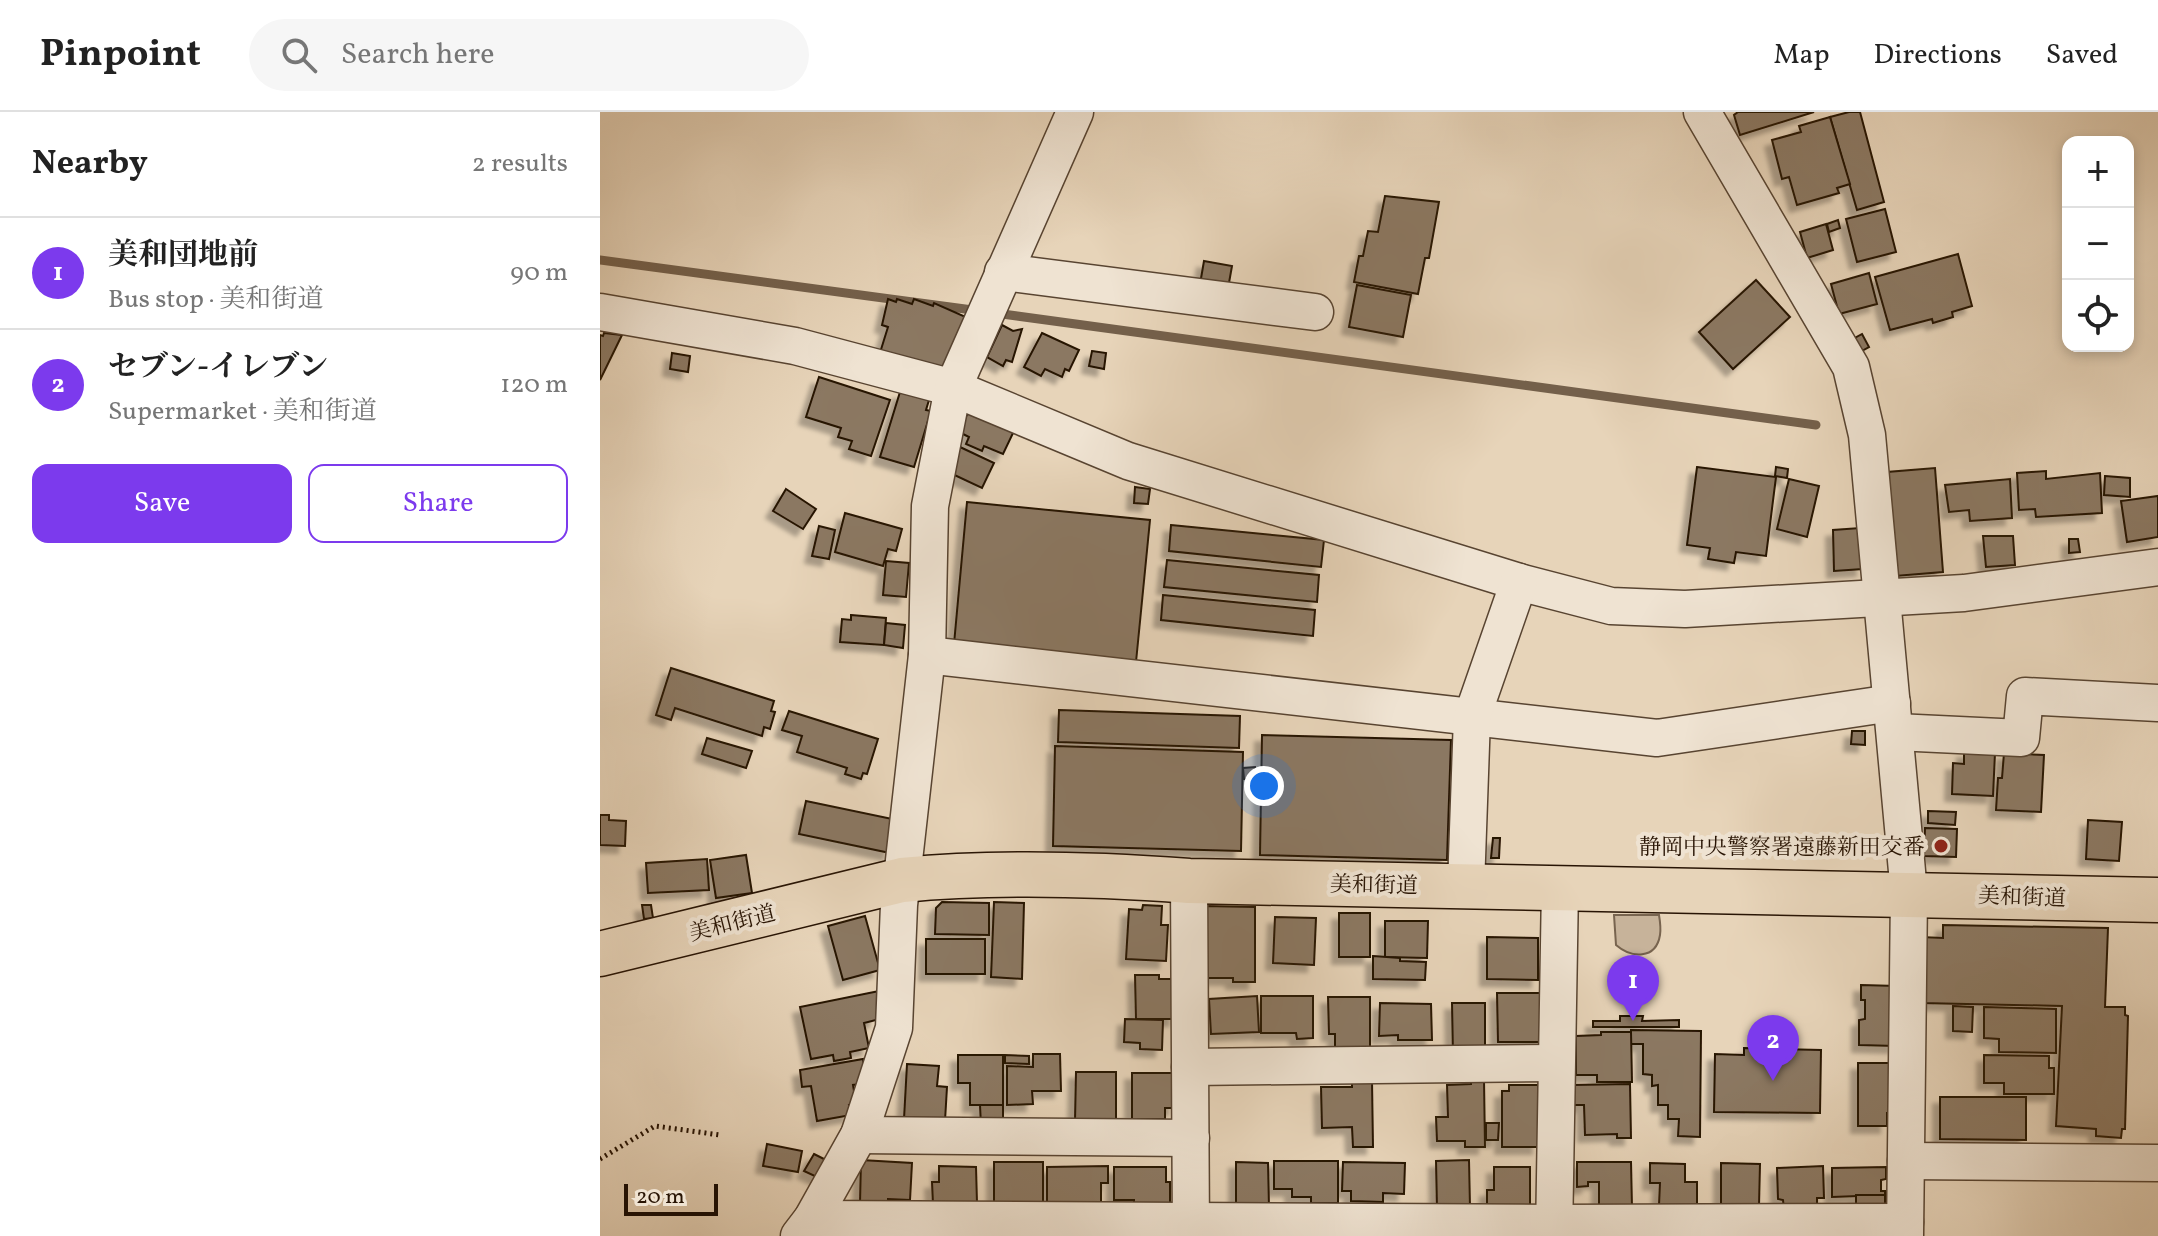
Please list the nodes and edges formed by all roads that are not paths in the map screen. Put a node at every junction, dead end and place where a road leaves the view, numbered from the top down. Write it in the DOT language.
graph roads {
  1 [pos="1075,112"];
  2 [pos="1702,112"];
  3 [pos="1003,272"];
  4 [pos="600,312"];
  5 [pos="1315,312"];
  6 [pos="953,388"];
  7 [pos="2158,567"];
  8 [pos="1519,582"];
  9 [pos="1881,597"];
  10 [pos="927,655"];
  11 [pos="2158,703"];
  12 [pos="1472,717"];
  13 [pos="1894,718"];
  14 [pos="902,880"];
  15 [pos="1189,881"];
  16 [pos="1466,886"];
  17 [pos="1560,887"];
  18 [pos="1909,893"];
  19 [pos="2158,900"];
  20 [pos="600,954"];
  21 [pos="1556,1063"];
  22 [pos="1190,1067"];
  23 [pos="859,1135"];
  24 [pos="1191,1138"];
  25 [pos="1906,1161"];
  26 [pos="2158,1163"];
  27 [pos="806,1227"];
  28 [pos="1192,1229"];
  29 [pos="1905,1229"];
  30 [pos="1554,1230"];
  1 -- 3 [label="street"];
  2 -- 9 [label="street"];
  3 -- 5 [label="street"];
  3 -- 6 [label="street"];
  4 -- 6 [label="street"];
  6 -- 8 [label="street"];
  6 -- 10 [label="street"];
  7 -- 9 [label="street"];
  8 -- 9 [label="street"];
  8 -- 12 [label="street"];
  9 -- 13 [label="street"];
  10 -- 12 [label="street"];
  10 -- 14 [label="street"];
  11 -- 13 [label="street"];
  12 -- 13 [label="street"];
  12 -- 16 [label="street"];
  13 -- 18 [label="street"];
  14 -- 15 [label="main road, 美和街道"];
  14 -- 20 [label="main road, 美和街道"];
  14 -- 23 [label="street"];
  15 -- 16 [label="main road, 美和街道"];
  15 -- 22 [label="street"];
  16 -- 17 [label="main road, 美和街道"];
  17 -- 18 [label="main road, 美和街道"];
  17 -- 21 [label="street"];
  18 -- 19 [label="main road, 美和街道"];
  18 -- 25 [label="street"];
  21 -- 22 [label="street"];
  21 -- 30 [label="street"];
  22 -- 24 [label="street"];
  23 -- 24 [label="street"];
  23 -- 27 [label="street"];
  24 -- 28 [label="street"];
  25 -- 26 [label="street"];
  25 -- 29 [label="street"];
  27 -- 28 [label="street"];
  28 -- 30 [label="street"];
  29 -- 30 [label="street"];
}
